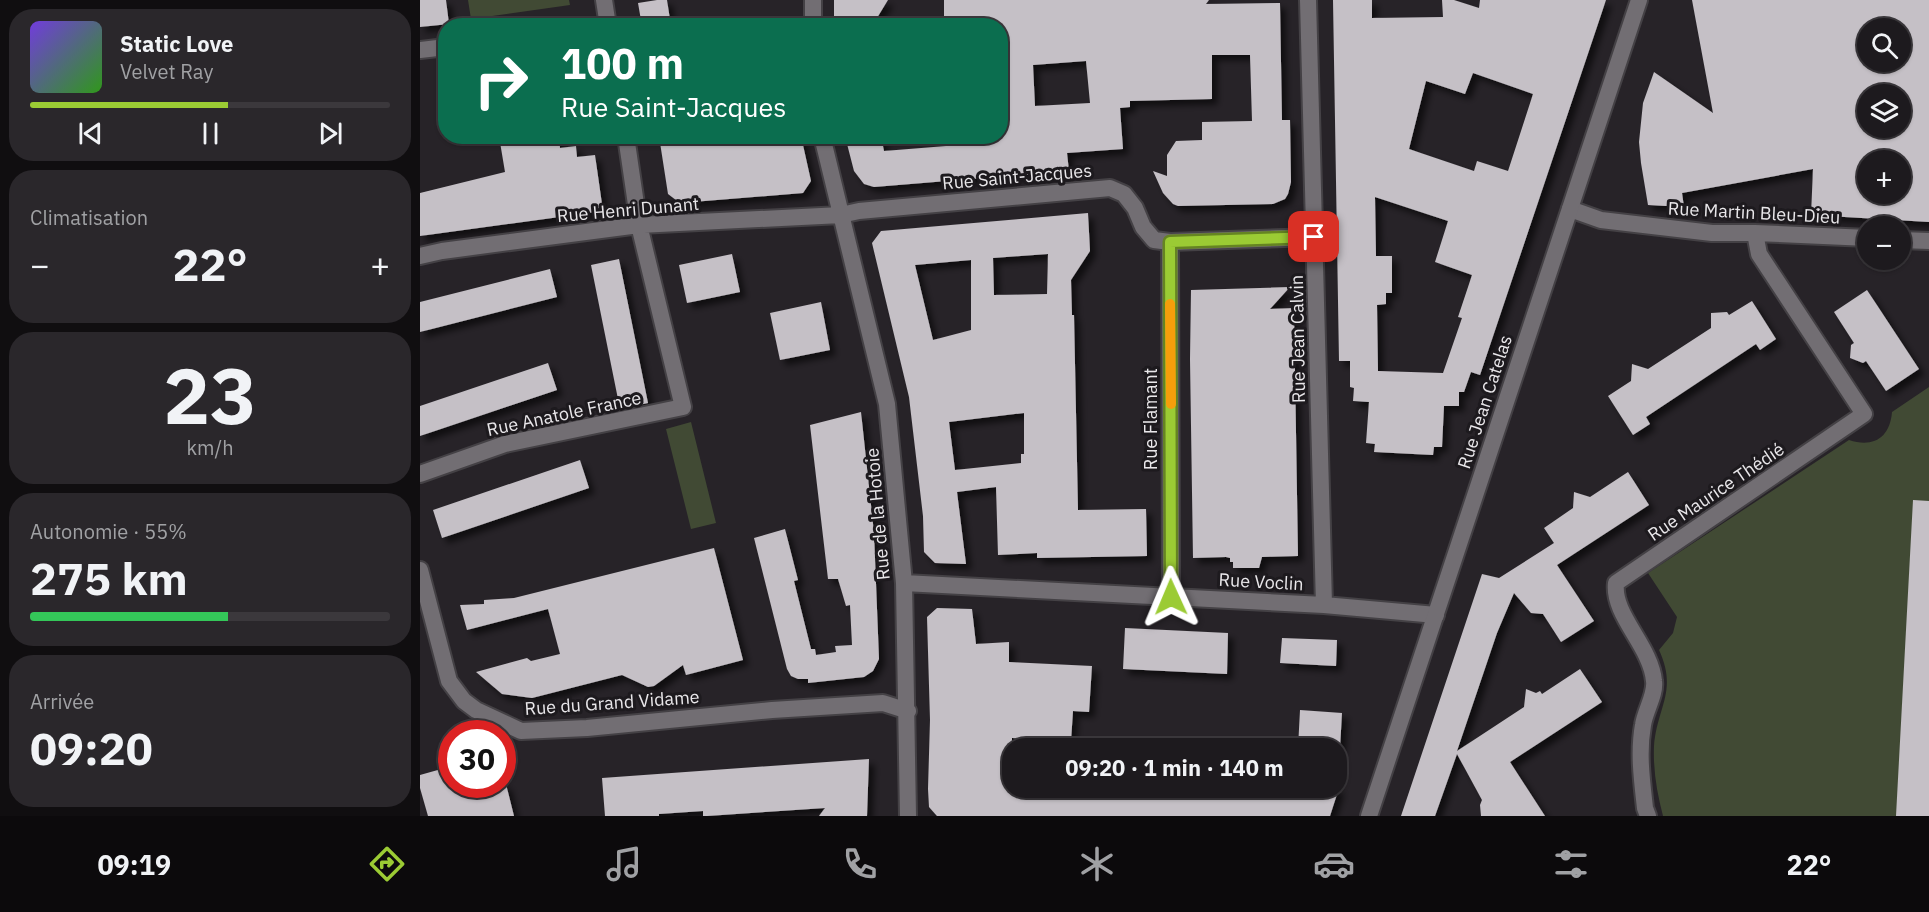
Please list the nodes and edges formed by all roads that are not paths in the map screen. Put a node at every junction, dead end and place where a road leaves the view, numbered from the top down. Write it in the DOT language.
graph roads {
  1 [pos="604,0"];
  2 [pos="813,0"];
  3 [pos="1308,0"];
  4 [pos="1639,0"];
  5 [pos="604,18"];
  6 [pos="813,18"];
  7 [pos="438,48"];
  8 [pos="420,50"];
  9 [pos="627,144"];
  10 [pos="824,144"];
  11 [pos="1570,208"];
  12 [pos="841,214"];
  13 [pos="639,225"];
  14 [pos="1755,233"];
  15 [pos="1314,237"];
  16 [pos="1857,238"];
  17 [pos="1911,240"];
  18 [pos="1929,241"];
  19 [pos="1170,242"];
  20 [pos="420,256"];
  21 [pos="420,474"];
  22 [pos="420,570"];
  23 [pos="904,583"];
  24 [pos="1171,597"];
  25 [pos="1324,605"];
  26 [pos="1436,615"];
  27 [pos="908,711"];
  28 [pos="908,816"];
  29 [pos="1370,816"];
  30 [pos="1648,816"];
  1 -- 5 [label="street"];
  2 -- 6 [label="street"];
  3 -- 15 [label="street, Rue Jean Calvin"];
  4 -- 11 [label="street, Rue Jean Catelas"];
  7 -- 8 [label="street"];
  9 -- 13 [label="street"];
  10 -- 12 [label="street, Rue de la Hotoie"];
  11 -- 14 [label="street, Rue Martin Bleu-Dieu"];
  11 -- 26 [label="street, Rue Jean Catelas"];
  12 -- 13 [label="street, Rue Henri Dunant"];
  12 -- 19 [label="street, Rue Saint-Jacques"];
  12 -- 23 [label="street, Rue de la Hotoie"];
  13 -- 20 [label="street, Rue Henri Dunant"];
  13 -- 21 [label="street, Rue Anatole France"];
  14 -- 16 [label="street, Rue Martin Bleu-Dieu"];
  14 -- 30 [label="street, Rue Maurice Thédié"];
  15 -- 19 [label="street, Rue Saint-Jacques"];
  15 -- 25 [label="street, Rue Jean Calvin"];
  17 -- 18 [label="street"];
  19 -- 24 [label="street, Rue Flamant"];
  22 -- 27 [label="street, Rue du Grand Vidame"];
  23 -- 24 [label="street, Rue Voclin"];
  23 -- 27 [label="street, Rue de la Hotoie"];
  24 -- 25 [label="street, Rue Voclin"];
  25 -- 26 [label="street, Rue Voclin"];
  26 -- 29 [label="street, Rue Jean Catelas"];
  27 -- 28 [label="street, Rue de la Hotoie"];
}
